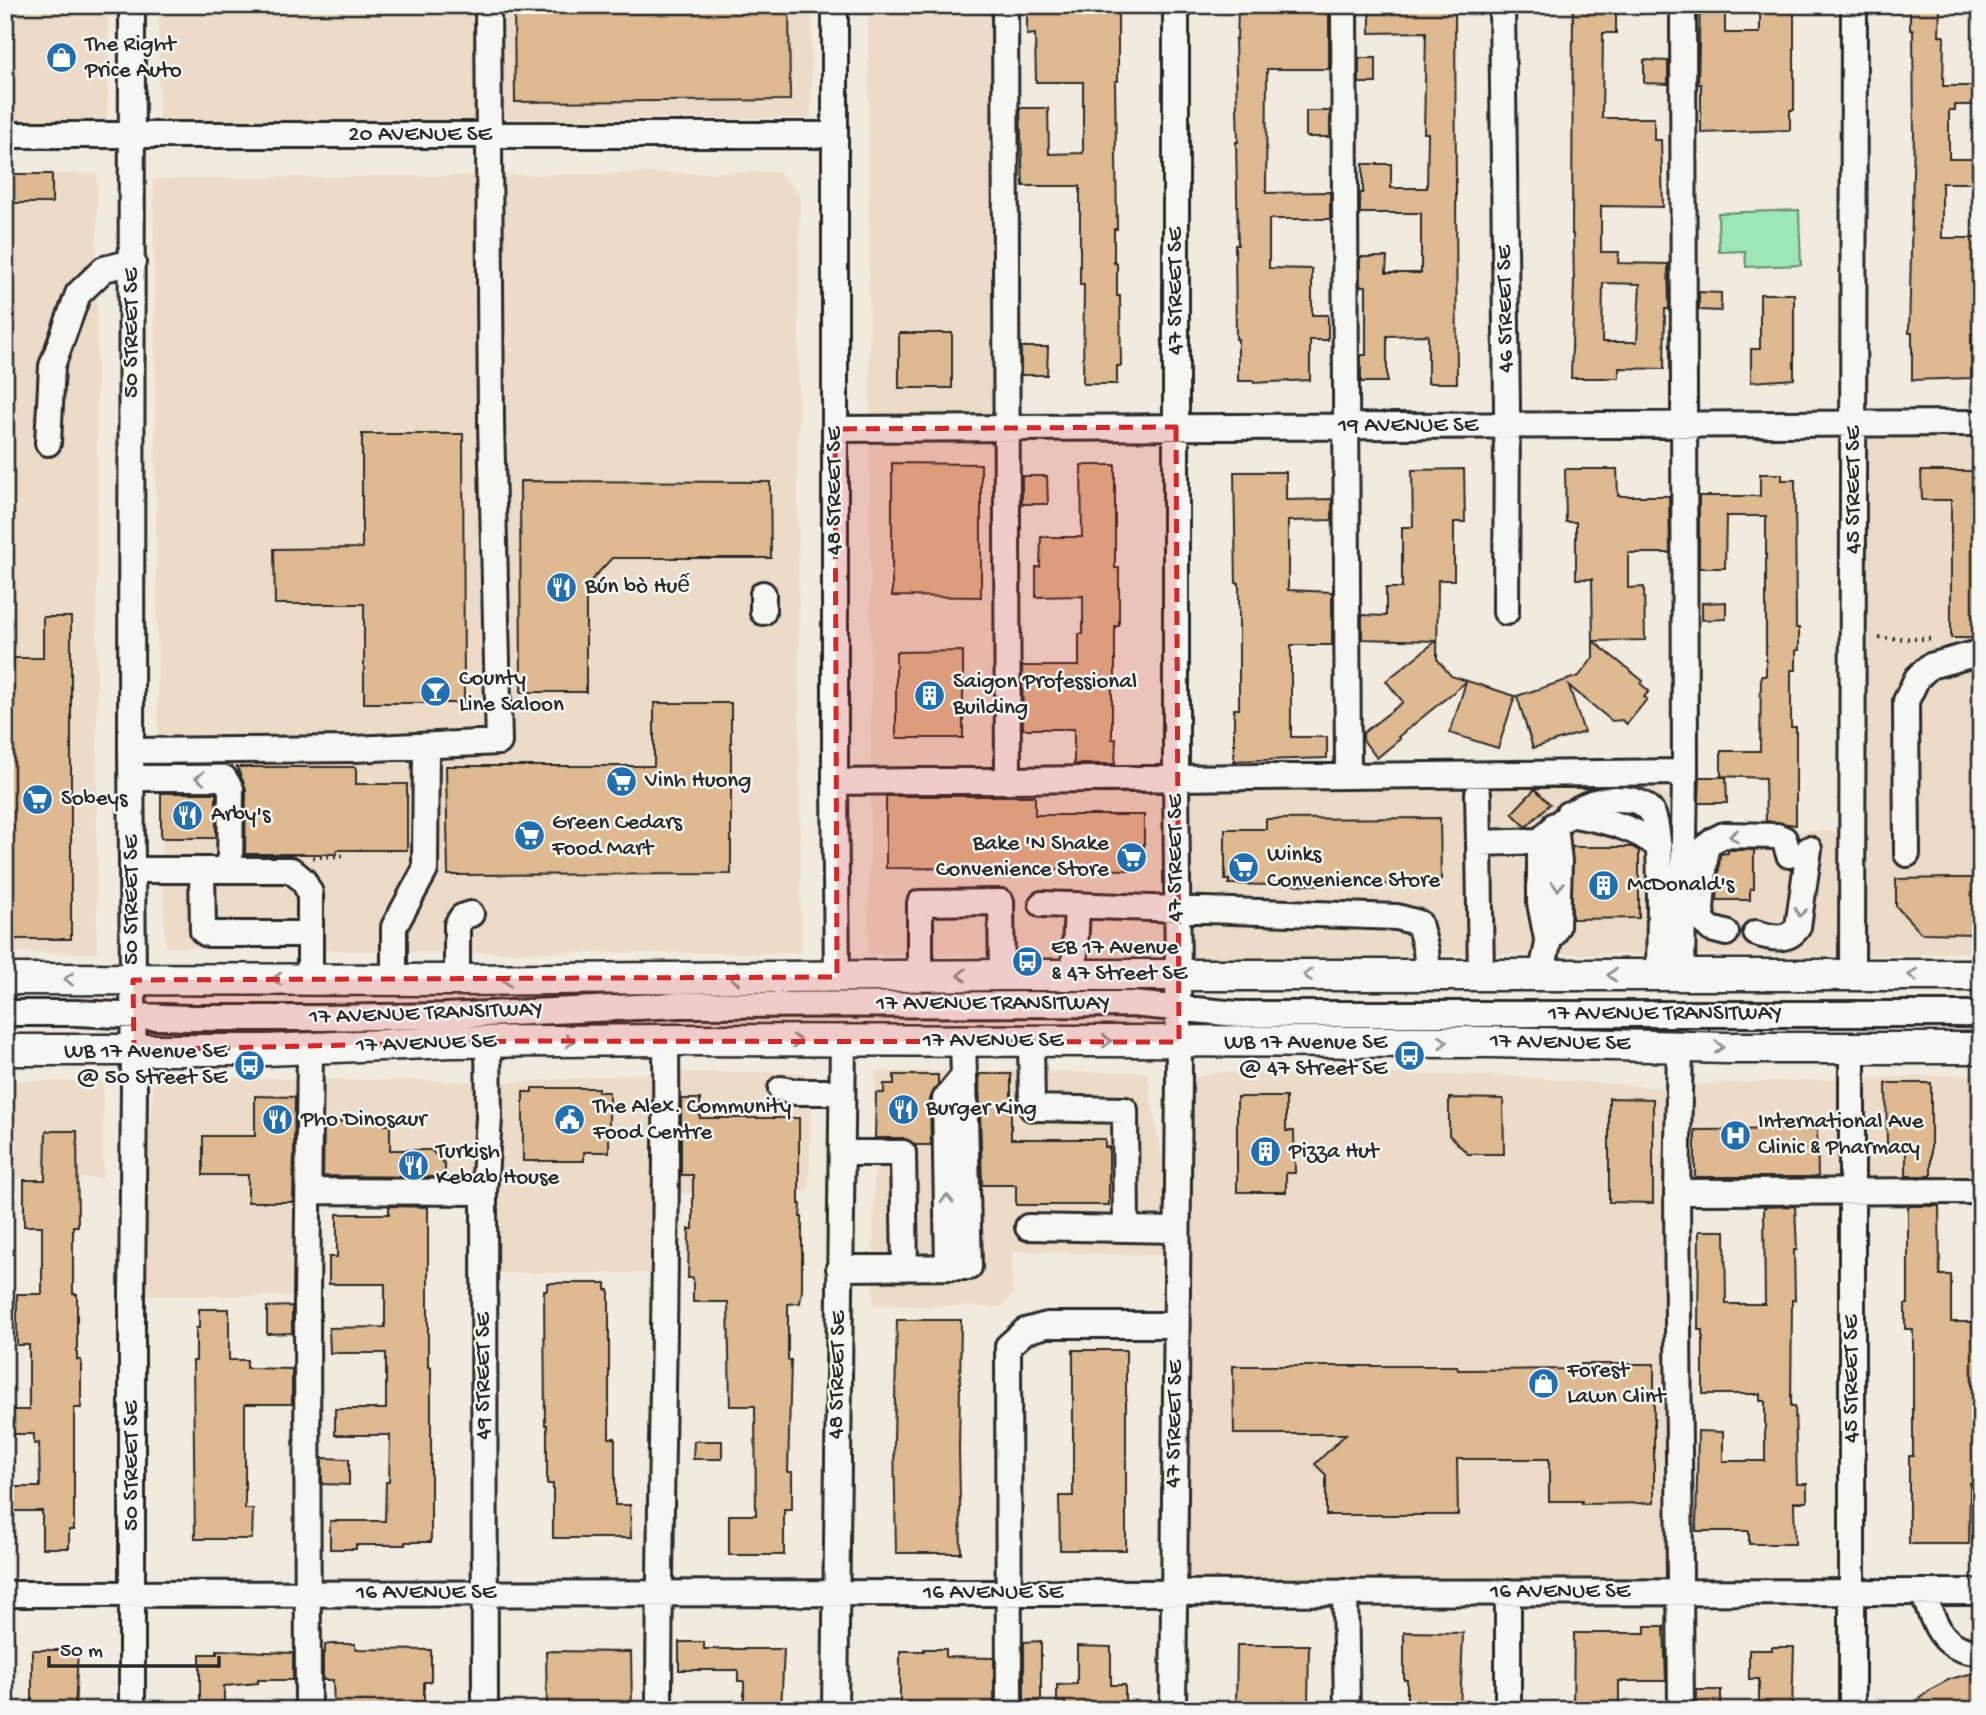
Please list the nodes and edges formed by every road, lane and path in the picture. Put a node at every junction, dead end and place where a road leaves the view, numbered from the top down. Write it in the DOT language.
graph roads {
  1 [pos="132,5"];
  2 [pos="488,5"];
  3 [pos="835,5"];
  4 [pos="1005,5"];
  5 [pos="1176,5"];
  6 [pos="1345,5"];
  7 [pos="1502,5"];
  8 [pos="1683,5"];
  9 [pos="1854,5"];
  10 [pos="5,135"];
  11 [pos="134,135"];
  12 [pos="489,135"];
  13 [pos="835,135"];
  14 [pos="133,262"];
  15 [pos="1854,423"];
  16 [pos="1981,423"];
  17 [pos="1684,424"];
  18 [pos="1507,425"];
  19 [pos="1346,426"];
  20 [pos="1176,427"];
  21 [pos="1007,428"];
  22 [pos="835,429"];
  23 [pos="48,443"];
  24 [pos="1506,612"];
  25 [pos="1981,654"];
  26 [pos="426,747"];
  27 [pos="131,751"];
  28 [pos="1685,772"];
  29 [pos="1348,776"];
  30 [pos="132,778"];
  31 [pos="1176,779"];
  32 [pos="835,782"];
  33 [pos="1008,782"];
  34 [pos="1478,794"];
  35 [pos="1563,824"];
  36 [pos="1479,843"];
  37 [pos="1907,855"];
  38 [pos="230,869"];
  39 [pos="132,870"];
  40 [pos="202,870"];
  41 [pos="1042,904"];
  42 [pos="1077,905"];
  43 [pos="1177,910"];
  44 [pos="471,914"];
  45 [pos="1726,933"];
  46 [pos="1756,933"];
  47 [pos="310,934"];
  48 [pos="1002,975"];
  49 [pos="1074,975"];
  50 [pos="1178,975"];
  51 [pos="1428,975"];
  52 [pos="1481,975"];
  53 [pos="1541,975"];
  54 [pos="1670,975"];
  55 [pos="1852,975"];
  56 [pos="1981,975"];
  57 [pos="920,976"];
  58 [pos="837,977"];
  59 [pos="5,979"];
  60 [pos="310,979"];
  61 [pos="394,979"];
  62 [pos="133,980"];
  63 [pos="457,980"];
  64 [pos="1178,1008"];
  65 [pos="5,1013"];
  66 [pos="1981,1014"];
  67 [pos="134,1016"];
  68 [pos="666,1040"];
  69 [pos="963,1040"];
  70 [pos="1031,1040"];
  71 [pos="843,1041"];
  72 [pos="488,1042"];
  73 [pos="1179,1042"];
  74 [pos="1680,1046"];
  75 [pos="1852,1048"];
  76 [pos="1981,1048"];
  77 [pos="310,1049"];
  78 [pos="5,1050"];
  79 [pos="134,1050"];
  80 [pos="781,1089"];
  81 [pos="842,1093"];
  82 [pos="842,1153"];
  83 [pos="309,1191"];
  84 [pos="1852,1191"];
  85 [pos="1981,1191"];
  86 [pos="484,1192"];
  87 [pos="1678,1192"];
  88 [pos="1028,1227"];
  89 [pos="1126,1229"];
  90 [pos="1177,1230"];
  91 [pos="839,1268"];
  92 [pos="905,1268"];
  93 [pos="1176,1325"];
  94 [pos="1009,1592"];
  95 [pos="1173,1592"];
  96 [pos="1345,1592"];
  97 [pos="1508,1592"];
  98 [pos="1679,1592"];
  99 [pos="1852,1592"];
  100 [pos="1923,1592"];
  101 [pos="1981,1592"];
  102 [pos="132,1593"];
  103 [pos="307,1593"];
  104 [pos="484,1593"];
  105 [pos="659,1593"];
  106 [pos="835,1593"];
  107 [pos="5,1594"];
  108 [pos="1981,1652"];
  109 [pos="132,1710"];
  110 [pos="308,1710"];
  111 [pos="485,1710"];
  112 [pos="659,1710"];
  113 [pos="835,1710"];
  114 [pos="1009,1710"];
  115 [pos="1173,1710"];
  116 [pos="1347,1710"];
  117 [pos="1508,1710"];
  118 [pos="1681,1710"];
  119 [pos="1852,1710"];
  1 -- 11 [label="street, 50 STREET SE"];
  2 -- 12 [label="street"];
  3 -- 13 [label="street, 48 STREET SE"];
  4 -- 21 [label="street"];
  5 -- 20 [label="street, 47 STREET SE"];
  6 -- 19 [label="street"];
  7 -- 18 [label="street, 46 STREET SE"];
  8 -- 17 [label="street"];
  9 -- 15 [label="street, 45 STREET SE"];
  10 -- 11 [label="street, 20 AVENUE SE"];
  11 -- 12 [label="street, 20 AVENUE SE"];
  11 -- 14 [label="street, 50 STREET SE"];
  12 -- 13 [label="street, 20 AVENUE SE"];
  12 -- 26 [label="street"];
  13 -- 22 [label="street, 48 STREET SE"];
  14 -- 23 [label="street"];
  14 -- 27 [label="street, 50 STREET SE"];
  15 -- 16 [label="street, 19 AVENUE SE"];
  15 -- 17 [label="street, 19 AVENUE SE"];
  15 -- 55 [label="street, 45 STREET SE"];
  17 -- 18 [label="street, 19 AVENUE SE"];
  17 -- 28 [label="street"];
  18 -- 19 [label="street, 19 AVENUE SE"];
  18 -- 24 [label="street, 46 STREET SE"];
  19 -- 20 [label="street, 19 AVENUE SE"];
  19 -- 29 [label="street"];
  20 -- 21 [label="street, 19 AVENUE SE"];
  20 -- 31 [label="street, 47 STREET SE"];
  21 -- 22 [label="street, 19 AVENUE SE"];
  21 -- 33 [label="street"];
  22 -- 32 [label="street, 48 STREET SE"];
  25 -- 37 [label="street"];
  26 -- 27 [label="street"];
  26 -- 61 [label="street"];
  27 -- 30 [label="street, 50 STREET SE"];
  28 -- 29 [label="street"];
  28 -- 54 [label="street"];
  29 -- 31 [label="street"];
  38 -- 30 [label="street, one-way"];
  30 -- 39 [label="street, 50 STREET SE"];
  31 -- 33 [label="street"];
  31 -- 43 [label="street, 47 STREET SE"];
  32 -- 33 [label="street"];
  32 -- 58 [label="street, 48 STREET SE"];
  34 -- 36 [label="street"];
  35 -- 36 [label="street"];
  35 -- 53 [label="street"];
  35 -- 54 [label="street"];
  36 -- 52 [label="street"];
  38 -- 40 [label="street"];
  38 -- 47 [label="street"];
  39 -- 40 [label="street"];
  39 -- 62 [label="street, 50 STREET SE"];
  40 -- 47 [label="street"];
  41 -- 42 [label="street"];
  42 -- 43 [label="street"];
  42 -- 49 [label="street"];
  43 -- 50 [label="street, 47 STREET SE"];
  43 -- 51 [label="street"];
  44 -- 63 [label="street"];
  45 -- 46 [label="street"];
  47 -- 60 [label="street"];
  48 -- 49 [label="main road"];
  48 -- 57 [label="main road, one-way"];
  48 -- 57 [label="street"];
  49 -- 50 [label="main road"];
  51 -- 50 [label="main road, one-way"];
  50 -- 64 [label="street, 47 STREET SE"];
  51 -- 52 [label="main road"];
  52 -- 53 [label="main road"];
  54 -- 53 [label="main road, one-way"];
  54 -- 55 [label="main road"];
  56 -- 55 [label="main road, one-way"];
  57 -- 58 [label="main road"];
  58 -- 63 [label="main road, one-way"];
  62 -- 59 [label="main road, one-way"];
  60 -- 61 [label="main road"];
  60 -- 62 [label="main road, one-way"];
  61 -- 63 [label="main road"];
  62 -- 67 [label="street, 50 STREET SE"];
  64 -- 66 [label="street, 17 AVENUE TRANSITWAY"];
  64 -- 67 [label="street, 17 AVENUE TRANSITWAY"];
  64 -- 73 [label="street, 47 STREET SE"];
  65 -- 67 [label="street, 17 AVENUE TRANSITWAY"];
  67 -- 79 [label="street, 50 STREET SE"];
  68 -- 71 [label="main road, 17 AVENUE SE, one-way"];
  72 -- 68 [label="main road, 17 AVENUE SE, one-way"];
  68 -- 105 [label="street"];
  69 -- 70 [label="main road, 17 AVENUE SE"];
  69 -- 71 [label="main road, 17 AVENUE SE"];
  69 -- 92 [label="street"];
  70 -- 73 [label="main road, 17 AVENUE SE, one-way"];
  70 -- 89 [label="street"];
  71 -- 81 [label="street, 48 STREET SE"];
  72 -- 77 [label="main road, 17 AVENUE SE"];
  72 -- 86 [label="street, 49 STREET SE"];
  73 -- 74 [label="main road, 17 AVENUE SE, one-way"];
  73 -- 90 [label="street, 47 STREET SE"];
  74 -- 75 [label="main road, 17 AVENUE SE, one-way"];
  74 -- 87 [label="street"];
  75 -- 76 [label="main road, 17 AVENUE SE"];
  75 -- 84 [label="street, 45 STREET SE"];
  77 -- 79 [label="main road, 17 AVENUE SE"];
  77 -- 83 [label="street"];
  78 -- 79 [label="main road, 17 AVENUE SE"];
  79 -- 102 [label="street, 50 STREET SE"];
  80 -- 81 [label="street"];
  81 -- 82 [label="street, 48 STREET SE"];
  82 -- 91 [label="street, 48 STREET SE"];
  82 -- 92 [label="street"];
  83 -- 86 [label="street"];
  83 -- 103 [label="street"];
  84 -- 85 [label="street"];
  84 -- 87 [label="street"];
  84 -- 99 [label="street, 45 STREET SE"];
  86 -- 104 [label="street, 49 STREET SE"];
  87 -- 98 [label="street"];
  88 -- 89 [label="street"];
  89 -- 90 [label="street"];
  90 -- 93 [label="street, 47 STREET SE"];
  91 -- 92 [label="street"];
  91 -- 106 [label="street, 48 STREET SE"];
  93 -- 94 [label="street"];
  93 -- 95 [label="street, 47 STREET SE"];
  94 -- 95 [label="street, 16 AVENUE SE"];
  94 -- 106 [label="street, 16 AVENUE SE"];
  94 -- 114 [label="street"];
  95 -- 96 [label="street, 16 AVENUE SE"];
  95 -- 115 [label="street, 47 STREET SE"];
  96 -- 97 [label="street, 16 AVENUE SE"];
  96 -- 116 [label="street"];
  97 -- 98 [label="street, 16 AVENUE SE"];
  97 -- 117 [label="street"];
  98 -- 99 [label="street, 16 AVENUE SE"];
  98 -- 118 [label="street"];
  99 -- 100 [label="street, 16 AVENUE SE"];
  99 -- 119 [label="street, 45 STREET SE"];
  100 -- 101 [label="street, 16 AVENUE SE"];
  100 -- 108 [label="street"];
  102 -- 103 [label="street, 16 AVENUE SE"];
  102 -- 107 [label="street, 16 AVENUE SE"];
  102 -- 109 [label="street, 50 STREET SE"];
  103 -- 104 [label="street, 16 AVENUE SE"];
  103 -- 110 [label="street"];
  104 -- 105 [label="street, 16 AVENUE SE"];
  104 -- 111 [label="street, 49 STREET SE"];
  105 -- 106 [label="street, 16 AVENUE SE"];
  105 -- 112 [label="street"];
  106 -- 113 [label="street, 48 STREET SE"];
}
